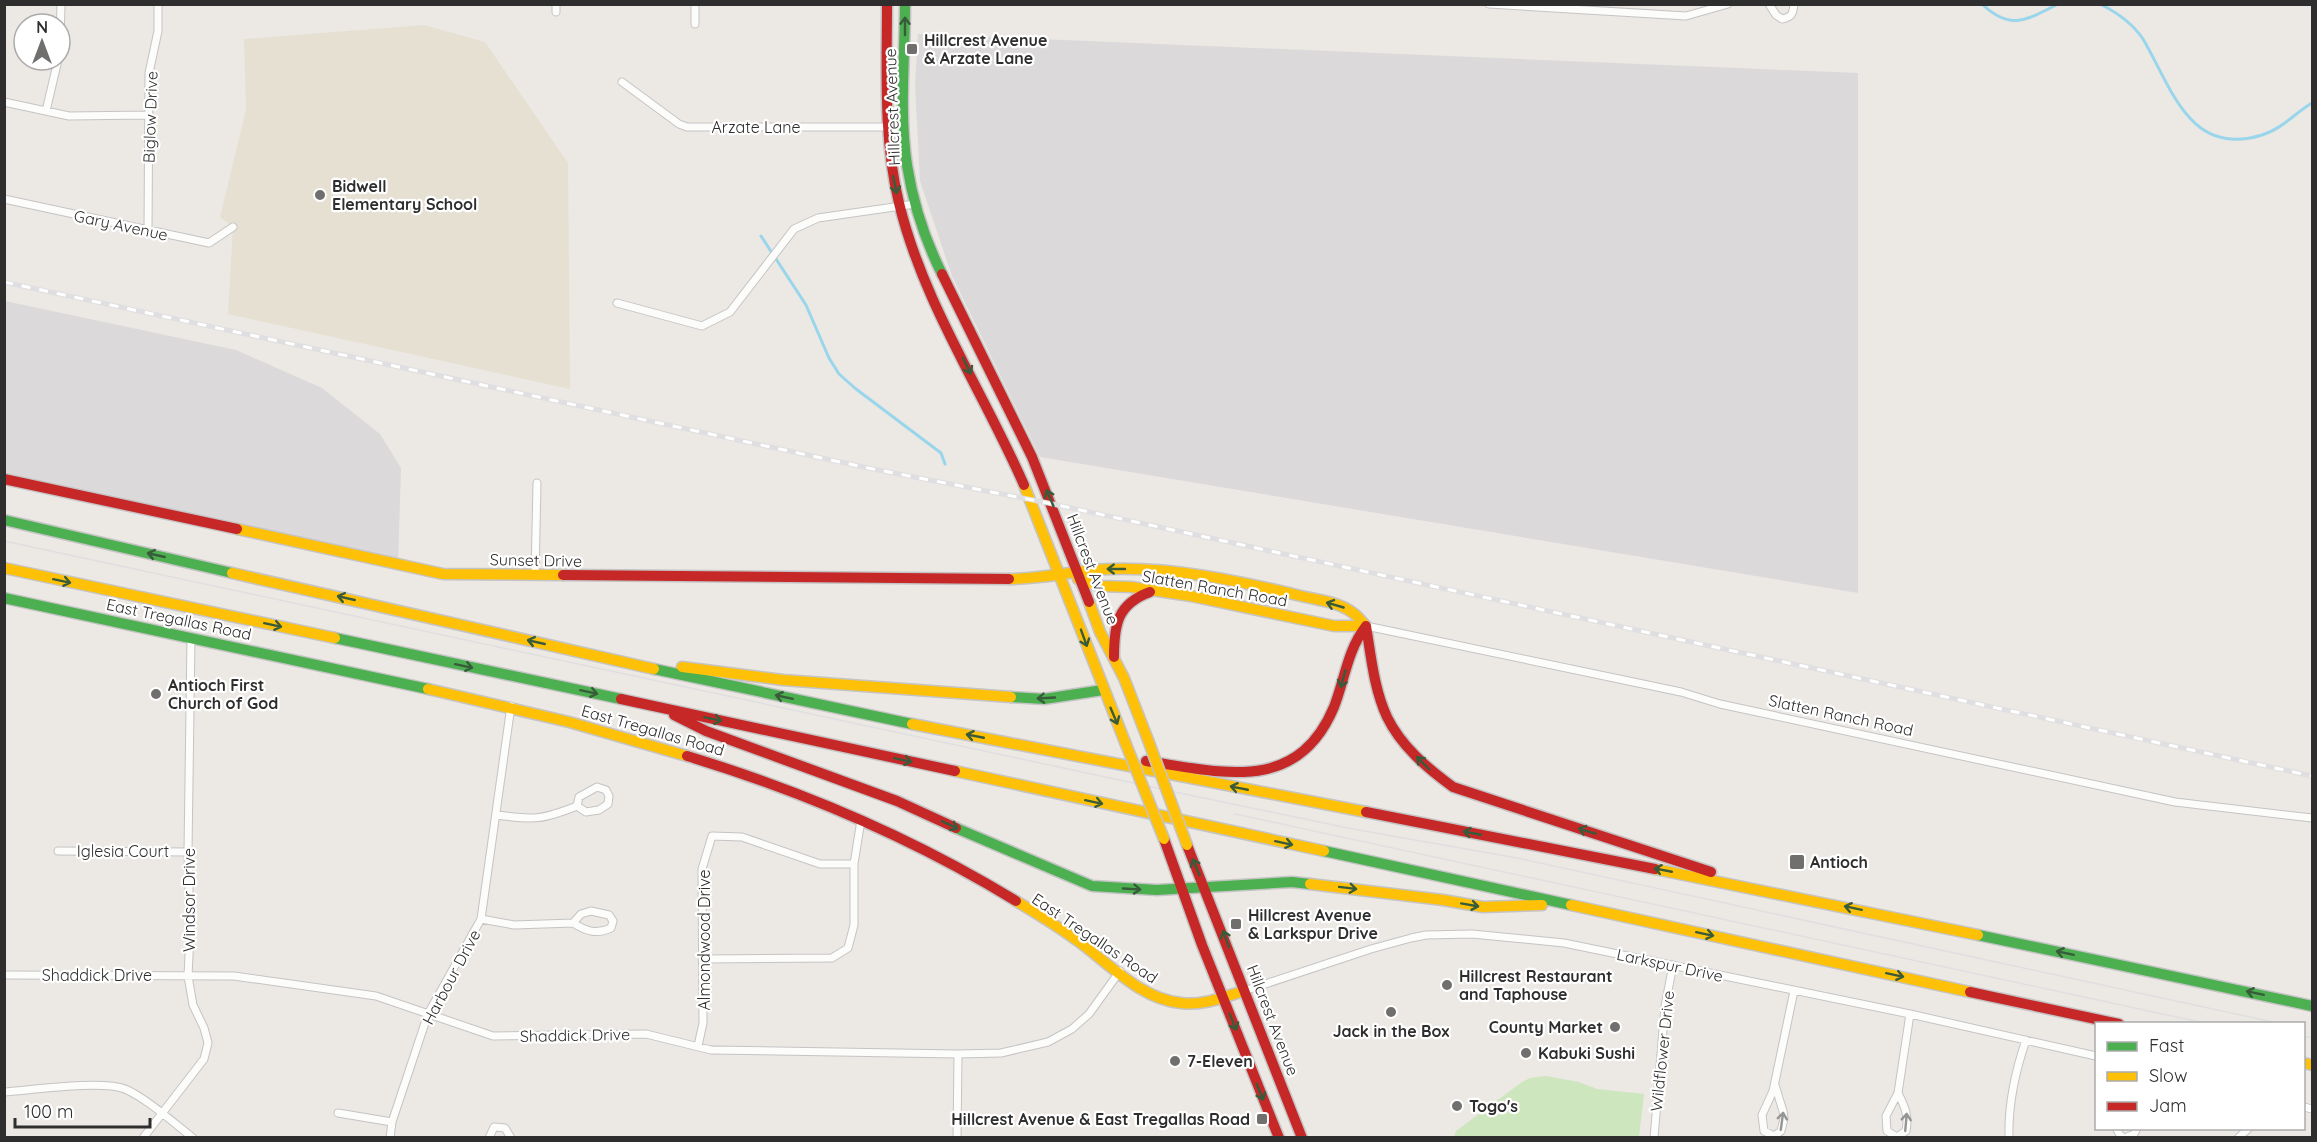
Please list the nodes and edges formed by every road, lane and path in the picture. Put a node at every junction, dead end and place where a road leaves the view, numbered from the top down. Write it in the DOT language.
graph roads {
  1 [pos="158,4"];
  2 [pos="695,4"];
  3 [pos="887,4"];
  4 [pos="905,4"];
  5 [pos="1490,4"];
  6 [pos="1728,4"];
  7 [pos="1769,4"];
  8 [pos="1794,4"];
  9 [pos="695,24"];
  10 [pos="55,72"];
  11 [pos="622,82"];
  12 [pos="4,102"];
  13 [pos="46,111"];
  14 [pos="148,115"];
  15 [pos="888,127"];
  16 [pos="904,127"];
  17 [pos="4,199"];
  18 [pos="915,204"];
  19 [pos="900,207"];
  20 [pos="233,227"];
  21 [pos="148,231"];
  22 [pos="617,303"];
  23 [pos="4,479"];
  24 [pos="537,483"];
  25 [pos="4,520"];
  26 [pos="4,568"];
  27 [pos="1060,574"];
  28 [pos="535,576"];
  29 [pos="1079,576"];
  30 [pos="1154,591"];
  31 [pos="4,597"];
  32 [pos="1366,626"];
  33 [pos="191,637"];
  34 [pos="593,656"];
  35 [pos="1114,659"];
  36 [pos="1104,690"];
  37 [pos="511,706"];
  38 [pos="656,706"];
  39 [pos="1032,748"];
  40 [pos="577,806"];
  41 [pos="497,815"];
  42 [pos="2313,819"];
  43 [pos="861,820"];
  44 [pos="58,851"];
  45 [pos="188,852"];
  46 [pos="854,864"];
  47 [pos="1206,888"];
  48 [pos="1181,889"];
  49 [pos="1762,889"];
  50 [pos="1565,905"];
  51 [pos="481,919"];
  52 [pos="573,923"];
  53 [pos="704,959"];
  54 [pos="1673,965"];
  55 [pos="1120,971"];
  56 [pos="4,975"];
  57 [pos="188,976"];
  58 [pos="1244,991"];
  59 [pos="1794,991"];
  60 [pos="1223,997"];
  61 [pos="2313,1006"];
  62 [pos="428,1014"];
  63 [pos="1910,1014"];
  64 [pos="2114,1022"];
  65 [pos="2026,1040"];
  66 [pos="698,1046"];
  67 [pos="958,1054"];
  68 [pos="2095,1056"];
  69 [pos="1774,1085"];
  70 [pos="4,1092"];
  71 [pos="1898,1093"];
  72 [pos="162,1113"];
  73 [pos="338,1113"];
  74 [pos="392,1122"];
  75 [pos="143,1137"];
  76 [pos="193,1137"];
  77 [pos="390,1137"];
  78 [pos="489,1137"];
  79 [pos="511,1137"];
  80 [pos="957,1137"];
  81 [pos="1279,1137"];
  82 [pos="1302,1137"];
  83 [pos="1654,1137"];
  84 [pos="2009,1137"];
  1 -- 14 [label="street, Biglow Drive"];
  2 -- 9 [label="street"];
  3 -- 15 [label="main road, Hillcrest Avenue"];
  16 -- 4 [label="main road, Hillcrest Avenue, one-way"];
  5 -- 6 [label="street"];
  7 -- 8 [label="street"];
  10 -- 13 [label="street"];
  11 -- 15 [label="street, Arzate Lane"];
  12 -- 13 [label="street"];
  13 -- 14 [label="street"];
  14 -- 21 [label="street, Biglow Drive"];
  15 -- 16 [label="street, Arzate Lane"];
  15 -- 19 [label="main road, Hillcrest Avenue, one-way"];
  16 -- 18 [label="main road, Hillcrest Avenue"];
  17 -- 21 [label="street, Gary Avenue"];
  18 -- 19 [label="street"];
  29 -- 18 [label="main road, Hillcrest Avenue, one-way"];
  19 -- 22 [label="street"];
  19 -- 27 [label="main road, Hillcrest Avenue, one-way"];
  20 -- 21 [label="street, Gary Avenue"];
  23 -- 28 [label="main road, Sunset Drive"];
  24 -- 28 [label="street"];
  34 -- 25 [label="main road, one-way"];
  26 -- 38 [label="main road, one-way"];
  27 -- 28 [label="main road, Sunset Drive"];
  27 -- 29 [label="main road, Sunset Drive"];
  27 -- 36 [label="main road, Hillcrest Avenue, one-way"];
  29 -- 30 [label="main road, Slatten Ranch Road"];
  32 -- 29 [label="main road, Slatten Ranch Road, one-way"];
  29 -- 35 [label="main road, Hillcrest Avenue"];
  30 -- 32 [label="main road, Slatten Ranch Road"];
  30 -- 35 [label="main road"];
  31 -- 33 [label="main road, East Tregallas Road"];
  32 -- 39 [label="main road, one-way"];
  32 -- 42 [label="street, Slatten Ranch Road"];
  49 -- 32 [label="main road, one-way"];
  33 -- 37 [label="main road, East Tregallas Road"];
  33 -- 45 [label="street, Windsor Drive"];
  36 -- 34 [label="main road, one-way"];
  39 -- 34 [label="main road, one-way"];
  47 -- 35 [label="main road, Hillcrest Avenue, one-way, bridge"];
  36 -- 48 [label="main road, Hillcrest Avenue, one-way, bridge"];
  37 -- 41 [label="street, Harbour Drive"];
  37 -- 43 [label="main road, East Tregallas Road"];
  38 -- 48 [label="main road, one-way"];
  38 -- 50 [label="main road, one-way"];
  49 -- 39 [label="main road, one-way"];
  40 -- 40 [label="street"];
  40 -- 41 [label="street"];
  41 -- 51 [label="street, Harbour Drive"];
  43 -- 46 [label="street"];
  43 -- 55 [label="main road, East Tregallas Road"];
  44 -- 45 [label="street, Iglesia Court"];
  45 -- 57 [label="street, Windsor Drive"];
  46 -- 53 [label="street"];
  46 -- 53 [label="street, Almondwood Drive"];
  47 -- 48 [label="main road"];
  47 -- 50 [label="main road, one-way"];
  58 -- 47 [label="main road, Hillcrest Avenue, one-way"];
  48 -- 60 [label="main road, Hillcrest Avenue"];
  61 -- 49 [label="main road, one-way"];
  50 -- 64 [label="main road, one-way"];
  51 -- 52 [label="street"];
  51 -- 62 [label="street, Harbour Drive"];
  52 -- 52 [label="street"];
  53 -- 66 [label="street, Almondwood Drive"];
  54 -- 58 [label="street, Larkspur Drive"];
  54 -- 59 [label="street, Larkspur Drive"];
  54 -- 83 [label="street, Wildflower Drive"];
  55 -- 60 [label="main road, East Tregallas Road"];
  55 -- 67 [label="street, Shaddick Drive"];
  56 -- 57 [label="street, Shaddick Drive"];
  57 -- 62 [label="street, Shaddick Drive"];
  57 -- 72 [label="street, Windsor Drive"];
  58 -- 60 [label="main road, East Tregallas Road"];
  58 -- 82 [label="main road, Hillcrest Avenue"];
  59 -- 63 [label="street, Larkspur Drive"];
  59 -- 69 [label="street"];
  60 -- 81 [label="main road, Hillcrest Avenue, one-way"];
  62 -- 66 [label="street, Shaddick Drive"];
  62 -- 74 [label="street, Harbour Drive"];
  63 -- 65 [label="street, Larkspur Drive"];
  63 -- 71 [label="street"];
  65 -- 68 [label="street, Larkspur Drive"];
  65 -- 84 [label="street"];
  66 -- 67 [label="street, Shaddick Drive"];
  67 -- 80 [label="street"];
  69 -- 69 [label="street, one-way"];
  70 -- 72 [label="street"];
  71 -- 71 [label="street, one-way"];
  72 -- 75 [label="street, Windsor Drive"];
  72 -- 76 [label="street"];
  73 -- 74 [label="street"];
  74 -- 77 [label="street, Harbour Drive"];
  78 -- 79 [label="street"];
}
